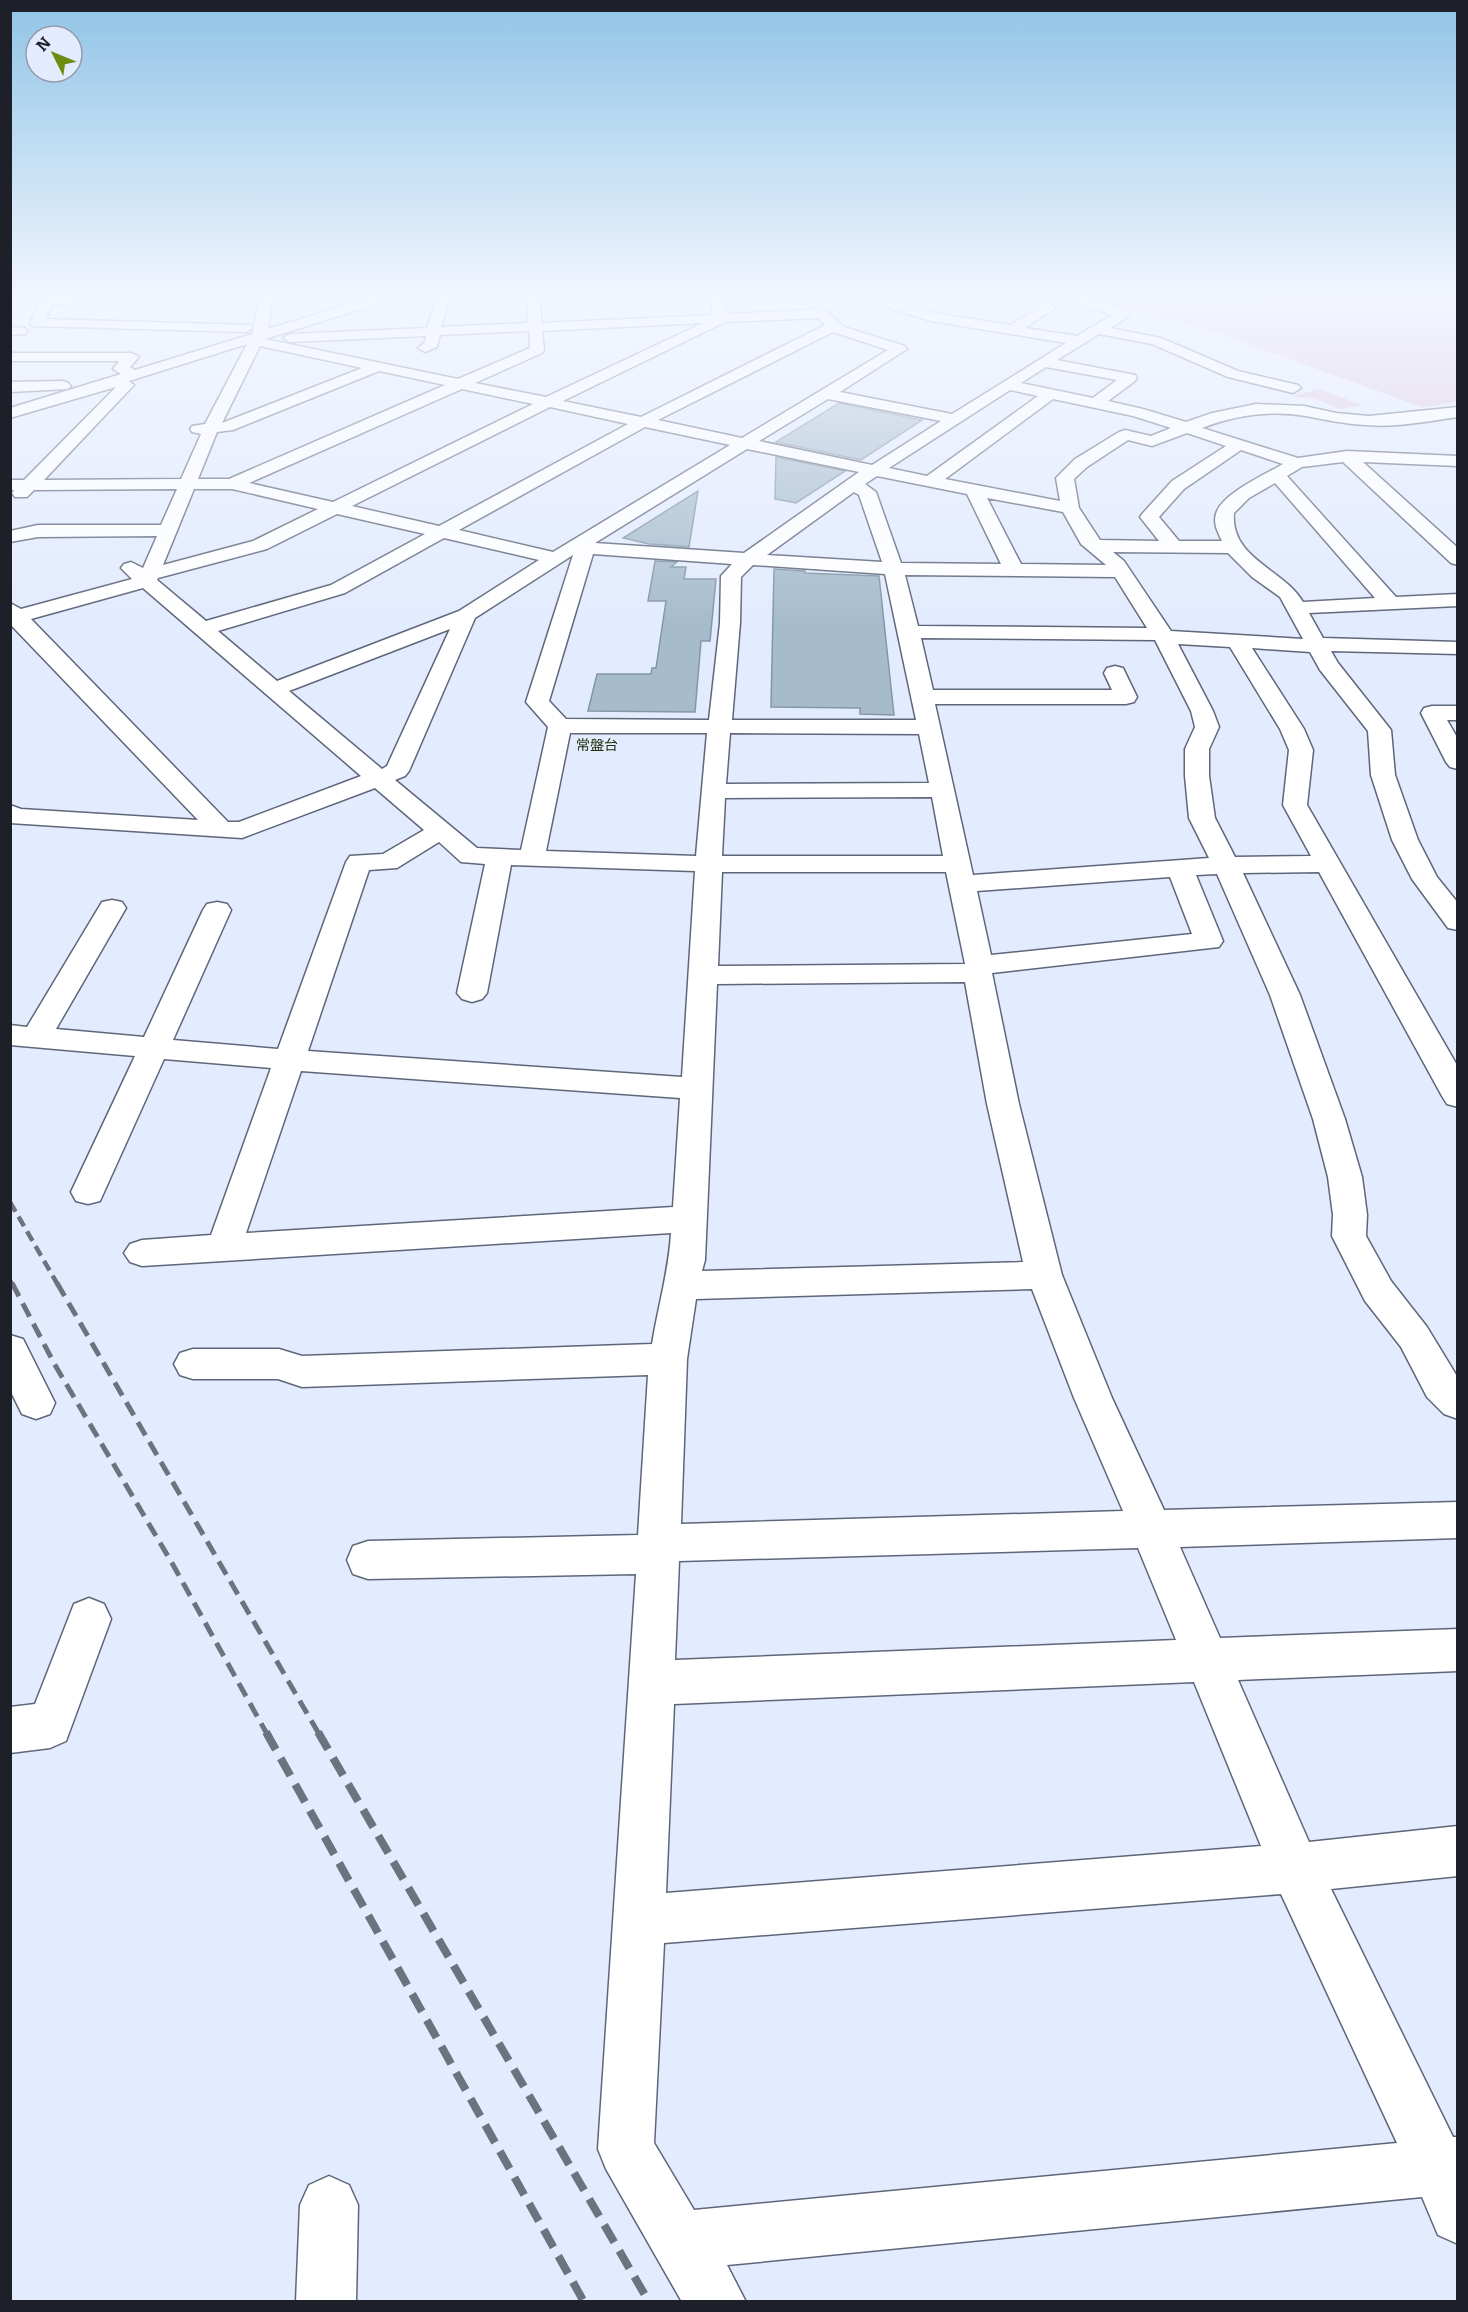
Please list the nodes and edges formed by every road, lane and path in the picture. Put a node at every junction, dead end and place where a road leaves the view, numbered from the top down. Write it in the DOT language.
graph roads {
  1 [pos="40,404"];
  2 [pos="108,404"];
  3 [pos="209,404"];
  4 [pos="221,404"];
  5 [pos="285,404"];
  6 [pos="415,404"];
  7 [pos="544,404"];
  8 [pos="551,404"];
  9 [pos="676,404"];
  10 [pos="811,404"];
  11 [pos="879,404"];
  12 [pos="976,404"];
  13 [pos="1037,404"];
  14 [pos="1100,404"];
  15 [pos="1458,412"];
  16 [pos="11,413"];
  17 [pos="954,418"];
  18 [pos="644,422"];
  19 [pos="1187,426"];
  20 [pos="211,428"];
  21 [pos="746,443"];
  22 [pos="1239,444"];
  23 [pos="1347,456"];
  24 [pos="1297,463"];
  25 [pos="1455,464"];
  26 [pos="176,466"];
  27 [pos="1276,475"];
  28 [pos="863,477"];
  29 [pos="930,482"];
  30 [pos="168,484"];
  31 [pos="232,484"];
  32 [pos="10,485"];
  33 [pos="31,485"];
  34 [pos="187,485"];
  35 [pos="975,492"];
  36 [pos="10,502"];
  37 [pos="336,508"];
  38 [pos="1070,508"];
  39 [pos="148,530"];
  40 [pos="168,530"];
  41 [pos="441,532"];
  42 [pos="10,537"];
  43 [pos="586,543"];
  44 [pos="1095,546"];
  45 [pos="1174,547"];
  46 [pos="1233,547"];
  47 [pos="555,558"];
  48 [pos="1458,559"];
  49 [pos="747,560"];
  50 [pos="1014,570"];
  51 [pos="142,575"];
  52 [pos="907,582"];
  53 [pos="1122,584"];
  54 [pos="1458,600"];
  55 [pos="1391,604"];
  56 [pos="1294,608"];
  57 [pos="12,612"];
  58 [pos="466,615"];
  59 [pos="202,629"];
  60 [pos="910,632"];
  61 [pos="1163,635"];
  62 [pos="1237,642"];
  63 [pos="1316,645"];
  64 [pos="1458,648"];
  65 [pos="1115,673"];
  66 [pos="275,689"];
  67 [pos="924,697"];
  68 [pos="1458,713"];
  69 [pos="560,726"];
  70 [pos="719,726"];
  71 [pos="930,727"];
  72 [pos="1458,762"];
  73 [pos="377,779"];
  74 [pos="944,790"];
  75 [pos="713,791"];
  76 [pos="10,812"];
  77 [pos="221,829"];
  78 [pos="441,831"];
  79 [pos="500,857"];
  80 [pos="532,858"];
  81 [pos="710,864"];
  82 [pos="1328,864"];
  83 [pos="1226,865"];
  84 [pos="1180,868"];
  85 [pos="960,874"];
  86 [pos="112,908"];
  87 [pos="217,910"];
  88 [pos="1458,922"];
  89 [pos="979,969"];
  90 [pos="704,975"];
  91 [pos="472,993"];
  92 [pos="23,1036"];
  93 [pos="154,1048"];
  94 [pos="290,1060"];
  95 [pos="696,1089"];
  96 [pos="1458,1096"];
  97 [pos="88,1192"];
  98 [pos="688,1219"];
  99 [pos="224,1247"];
  100 [pos="142,1253"];
  101 [pos="1044,1275"];
  102 [pos="680,1286"];
  103 [pos="10,1350"];
  104 [pos="668,1359"];
  105 [pos="193,1364"];
  106 [pos="36,1402"];
  107 [pos="1458,1402"];
  108 [pos="1458,1520"];
  109 [pos="1152,1530"];
  110 [pos="660,1548"];
  111 [pos="368,1560"];
  112 [pos="89,1619"];
  113 [pos="1458,1650"];
  114 [pos="1206,1659"];
  115 [pos="651,1683"];
  116 [pos="10,1730"];
  117 [pos="1458,1851"];
  118 [pos="1294,1868"];
  119 [pos="640,1920"];
  120 [pos="1451,2183"];
  121 [pos="329,2205"];
  122 [pos="680,2240"];
  123 [pos="326,2301"];
  124 [pos="716,2301"];
  1 -- 16 [label="street"];
  2 -- 33 [label="street"];
  3 -- 20 [label="street"];
  4 -- 20 [label="street"];
  5 -- 20 [label="street"];
  6 -- 31 [label="street"];
  7 -- 37 [label="street"];
  8 -- 18 [label="street"];
  9 -- 18 [label="street"];
  10 -- 21 [label="street"];
  11 -- 17 [label="street"];
  12 -- 17 [label="street"];
  13 -- 29 [label="street"];
  14 -- 19 [label="street"];
  15 -- 19 [label="street"];
  17 -- 28 [label="street"];
  18 -- 21 [label="street"];
  18 -- 41 [label="street"];
  19 -- 22 [label="street"];
  19 -- 38 [label="street"];
  20 -- 34 [label="street"];
  21 -- 28 [label="street"];
  21 -- 43 [label="street"];
  22 -- 24 [label="street"];
  22 -- 45 [label="street"];
  23 -- 24 [label="street"];
  23 -- 25 [label="street"];
  23 -- 48 [label="street"];
  24 -- 27 [label="street"];
  26 -- 30 [label="street"];
  27 -- 46 [label="street"];
  27 -- 55 [label="street"];
  28 -- 29 [label="street"];
  28 -- 49 [label="street"];
  28 -- 52 [label="street"];
  29 -- 35 [label="street"];
  30 -- 33 [label="street"];
  30 -- 34 [label="street"];
  30 -- 39 [label="street"];
  31 -- 34 [label="street"];
  31 -- 37 [label="street"];
  32 -- 33 [label="street"];
  33 -- 36 [label="street"];
  34 -- 40 [label="street"];
  35 -- 38 [label="street"];
  35 -- 50 [label="street"];
  37 -- 41 [label="street"];
  37 -- 51 [label="street"];
  38 -- 44 [label="street"];
  39 -- 40 [label="street"];
  39 -- 42 [label="street"];
  39 -- 51 [label="street"];
  40 -- 51 [label="street"];
  41 -- 47 [label="street"];
  41 -- 59 [label="street"];
  43 -- 47 [label="street"];
  43 -- 49 [label="street"];
  43 -- 69 [label="street"];
  44 -- 45 [label="street"];
  44 -- 53 [label="street"];
  45 -- 46 [label="street"];
  46 -- 56 [label="street"];
  47 -- 58 [label="street"];
  49 -- 52 [label="street"];
  49 -- 70 [label="street"];
  50 -- 52 [label="street"];
  50 -- 53 [label="street"];
  51 -- 57 [label="street"];
  51 -- 59 [label="street"];
  52 -- 60 [label="street"];
  53 -- 61 [label="street"];
  54 -- 55 [label="street"];
  55 -- 56 [label="street"];
  56 -- 63 [label="street"];
  57 -- 77 [label="street"];
  58 -- 66 [label="street"];
  58 -- 73 [label="street"];
  59 -- 66 [label="street"];
  60 -- 61 [label="street"];
  60 -- 67 [label="street"];
  61 -- 62 [label="street"];
  61 -- 83 [label="street"];
  62 -- 63 [label="street"];
  62 -- 82 [label="street"];
  63 -- 64 [label="street"];
  63 -- 88 [label="street"];
  65 -- 67 [label="street"];
  66 -- 73 [label="street"];
  67 -- 71 [label="street"];
  68 -- 72 [label="street"];
  69 -- 70 [label="street"];
  69 -- 80 [label="street"];
  70 -- 71 [label="street"];
  70 -- 75 [label="street"];
  71 -- 74 [label="street"];
  73 -- 77 [label="street"];
  73 -- 78 [label="street"];
  74 -- 75 [label="street"];
  74 -- 85 [label="street"];
  75 -- 81 [label="street"];
  76 -- 77 [label="street"];
  78 -- 79 [label="street"];
  78 -- 94 [label="street"];
  79 -- 80 [label="street"];
  79 -- 91 [label="street"];
  80 -- 81 [label="street"];
  81 -- 85 [label="street"];
  81 -- 90 [label="street"];
  82 -- 83 [label="street"];
  82 -- 96 [label="street"];
  83 -- 84 [label="street"];
  83 -- 107 [label="street"];
  84 -- 85 [label="street"];
  84 -- 89 [label="street"];
  85 -- 89 [label="street"];
  86 -- 92 [label="street"];
  87 -- 93 [label="street"];
  89 -- 90 [label="street"];
  89 -- 101 [label="street"];
  90 -- 95 [label="street"];
  92 -- 93 [label="street"];
  93 -- 94 [label="street"];
  93 -- 97 [label="street"];
  94 -- 95 [label="street"];
  94 -- 99 [label="street"];
  95 -- 98 [label="street"];
  98 -- 99 [label="street"];
  98 -- 102 [label="street"];
  99 -- 100 [label="street"];
  101 -- 102 [label="street"];
  101 -- 109 [label="street"];
  102 -- 104 [label="street"];
  103 -- 106 [label="street"];
  104 -- 105 [label="street"];
  104 -- 110 [label="street"];
  108 -- 109 [label="street"];
  109 -- 110 [label="street"];
  109 -- 114 [label="street"];
  110 -- 111 [label="street"];
  110 -- 115 [label="street"];
  112 -- 116 [label="street"];
  113 -- 114 [label="street"];
  114 -- 115 [label="street"];
  114 -- 118 [label="street"];
  115 -- 119 [label="street"];
  117 -- 118 [label="street"];
  118 -- 119 [label="street"];
  118 -- 120 [label="street"];
  119 -- 122 [label="street"];
  120 -- 122 [label="street"];
  121 -- 123 [label="street"];
  122 -- 124 [label="street"];
}
